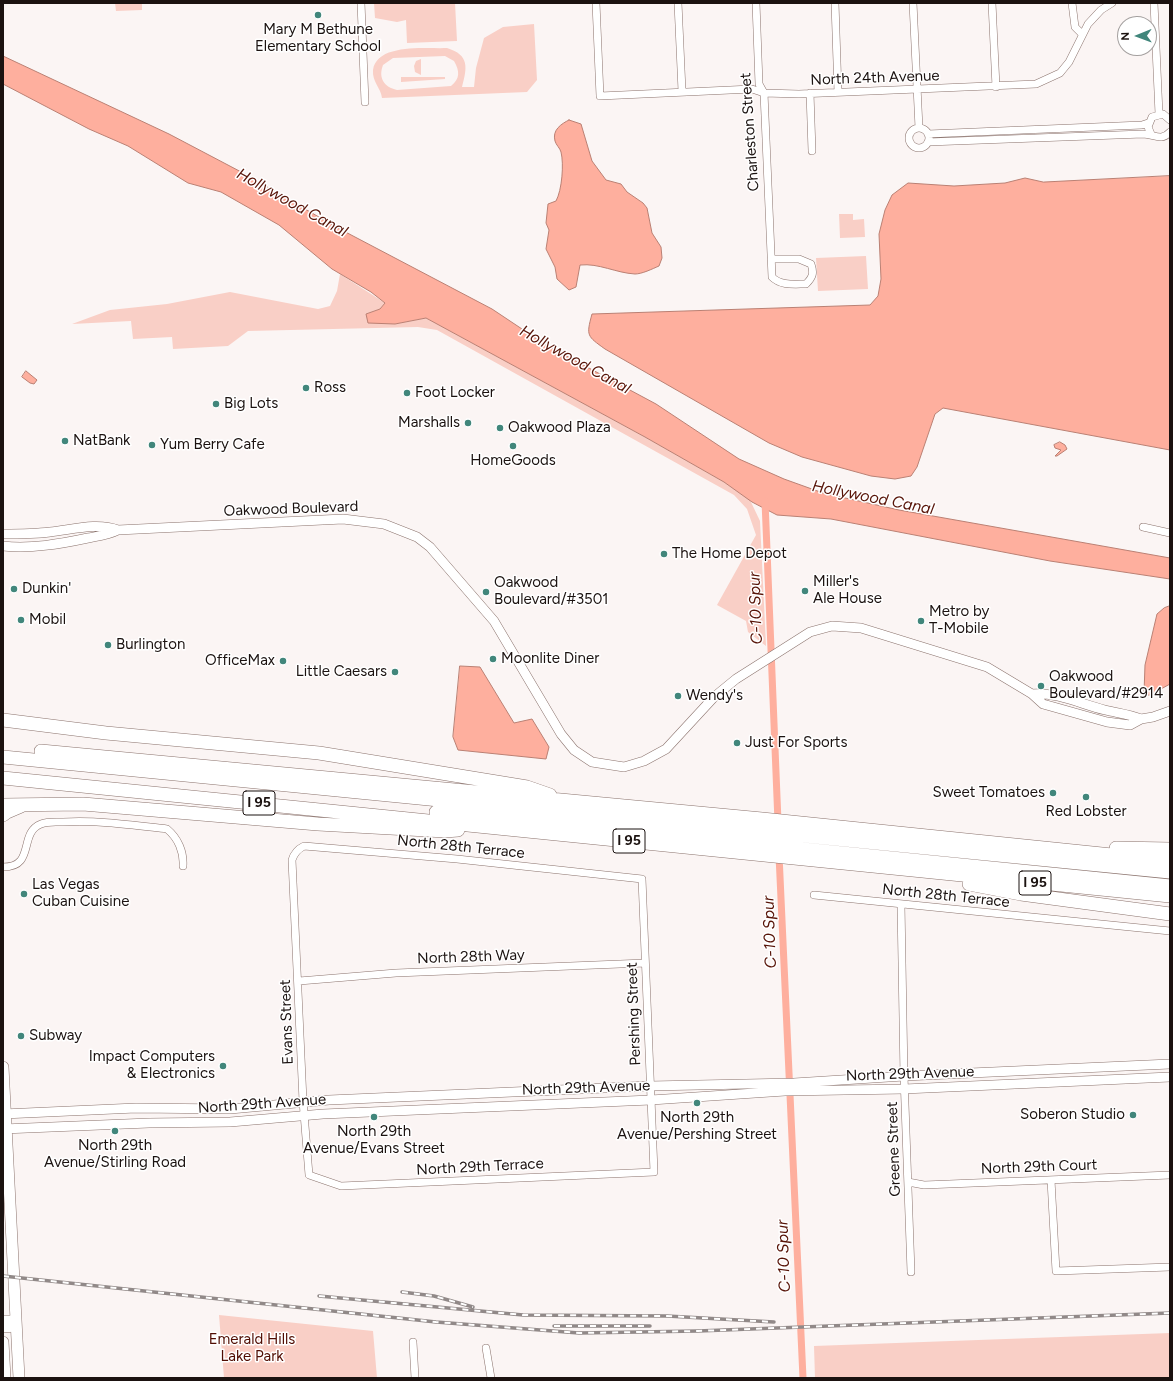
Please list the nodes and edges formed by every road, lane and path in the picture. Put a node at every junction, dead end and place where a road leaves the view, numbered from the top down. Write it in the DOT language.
graph roads {
  1 [pos="361,3"];
  2 [pos="596,3"];
  3 [pos="678,3"];
  4 [pos="756,3"];
  5 [pos="835,3"];
  6 [pos="913,3"];
  7 [pos="992,3"];
  8 [pos="1072,3"];
  9 [pos="1112,3"];
  10 [pos="1154,3"];
  11 [pos="1082,34"];
  12 [pos="996,87"];
  13 [pos="918,89"];
  14 [pos="682,91"];
  15 [pos="838,92"];
  16 [pos="764,93"];
  17 [pos="810,93"];
  18 [pos="365,102"];
  19 [pos="1159,114"];
  20 [pos="1170,120"];
  21 [pos="1148,123"];
  22 [pos="919,128"];
  23 [pos="1170,132"];
  24 [pos="928,134"];
  25 [pos="1151,134"];
  26 [pos="928,142"];
  27 [pos="812,151"];
  28 [pos="771,260"];
  29 [pos="1143,527"];
  30 [pos="118,530"];
  31 [pos="1170,533"];
  32 [pos="3,534"];
  33 [pos="5,548"];
  34 [pos="1170,711"];
  35 [pos="3,720"];
  36 [pos="3,748"];
  37 [pos="3,757"];
  38 [pos="3,770"];
  39 [pos="3,778"];
  40 [pos="565,801"];
  41 [pos="30,804"];
  42 [pos="3,805"];
  43 [pos="3,815"];
  44 [pos="762,825"];
  45 [pos="494,827"];
  46 [pos="795,828"];
  47 [pos="987,843"];
  48 [pos="764,850"];
  49 [pos="1170,850"];
  50 [pos="795,853"];
  51 [pos="1170,861"];
  52 [pos="183,866"];
  53 [pos="3,867"];
  54 [pos="292,868"];
  55 [pos="900,869"];
  56 [pos="1170,872"];
  57 [pos="642,879"];
  58 [pos="1170,886"];
  59 [pos="814,895"];
  60 [pos="1170,896"];
  61 [pos="901,905"];
  62 [pos="1170,914"];
  63 [pos="1170,931"];
  64 [pos="645,964"];
  65 [pos="299,981"];
  66 [pos="1170,1064"];
  67 [pos="3,1067"];
  68 [pos="904,1076"];
  69 [pos="1170,1077"];
  70 [pos="650,1086"];
  71 [pos="784,1087"];
  72 [pos="794,1087"];
  73 [pos="904,1089"];
  74 [pos="651,1100"];
  75 [pos="303,1102"];
  76 [pos="4,1114"];
  77 [pos="304,1116"];
  78 [pos="5,1129"];
  79 [pos="654,1172"];
  80 [pos="1170,1175"];
  81 [pos="309,1176"];
  82 [pos="1051,1180"];
  83 [pos="908,1182"];
  84 [pos="7,1222"];
  85 [pos="1170,1267"];
  86 [pos="911,1272"];
  87 [pos="3,1320"];
  88 [pos="16,1324"];
  89 [pos="3,1328"];
  90 [pos="3,1342"];
  91 [pos="413,1342"];
  92 [pos="486,1348"];
  93 [pos="5,1378"];
  94 [pos="19,1378"];
  95 [pos="415,1378"];
  96 [pos="491,1378"];
  1 -- 18 [label="street"];
  2 -- 14 [label="street, North 24th Avenue"];
  3 -- 14 [label="street"];
  4 -- 16 [label="street, Charleston Street"];
  5 -- 15 [label="street"];
  6 -- 13 [label="street"];
  7 -- 12 [label="street"];
  8 -- 11 [label="street"];
  9 -- 11 [label="street, North 24th Avenue"];
  10 -- 19 [label="street"];
  11 -- 12 [label="street, North 24th Avenue"];
  12 -- 13 [label="street, North 24th Avenue"];
  13 -- 15 [label="street, North 24th Avenue"];
  13 -- 22 [label="street"];
  14 -- 16 [label="street, North 24th Avenue"];
  15 -- 17 [label="street, North 24th Avenue"];
  16 -- 17 [label="street, North 24th Avenue"];
  16 -- 28 [label="street, Charleston Street"];
  17 -- 27 [label="street"];
  19 -- 20 [label="street"];
  19 -- 21 [label="street"];
  21 -- 24 [label="street"];
  21 -- 25 [label="street"];
  22 -- 24 [label="street"];
  22 -- 26 [label="street"];
  23 -- 25 [label="street"];
  24 -- 26 [label="street"];
  25 -- 26 [label="street"];
  28 -- 28 [label="street, Charleston Street"];
  29 -- 31 [label="street"];
  30 -- 32 [label="street, Oakwood Boulevard"];
  30 -- 33 [label="street, Oakwood Boulevard"];
  30 -- 34 [label="street, Oakwood Boulevard"];
  35 -- 40 [label="highway"];
  36 -- 40 [label="highway, I 95"];
  37 -- 44 [label="highway"];
  38 -- 48 [label="highway"];
  39 -- 45 [label="highway, I 95"];
  40 -- 44 [label="highway, I 95"];
  41 -- 42 [label="highway"];
  41 -- 43 [label="highway"];
  41 -- 45 [label="highway"];
  44 -- 46 [label="highway, I 95"];
  45 -- 48 [label="highway, I 95"];
  46 -- 47 [label="highway, I 95"];
  46 -- 56 [label="highway"];
  47 -- 49 [label="highway"];
  47 -- 51 [label="highway, I 95"];
  48 -- 50 [label="highway, I 95"];
  50 -- 55 [label="highway, I 95"];
  50 -- 58 [label="highway"];
  52 -- 53 [label="street"];
  54 -- 57 [label="street, North 28th Terrace"];
  54 -- 65 [label="street, Evans Street"];
  55 -- 60 [label="highway, I 95"];
  55 -- 62 [label="highway"];
  57 -- 64 [label="street, Pershing Street"];
  59 -- 61 [label="street, North 28th Terrace"];
  61 -- 63 [label="street, North 28th Terrace"];
  61 -- 68 [label="street, Greene Street"];
  64 -- 65 [label="street, North 28th Way"];
  64 -- 70 [label="street, Pershing Street"];
  65 -- 75 [label="street, Evans Street"];
  66 -- 68 [label="street, North 29th Avenue"];
  67 -- 76 [label="main road"];
  68 -- 72 [label="street, North 29th Avenue"];
  68 -- 73 [label="street, Greene Street"];
  69 -- 73 [label="street, North 29th Avenue"];
  70 -- 71 [label="street, North 29th Avenue"];
  70 -- 74 [label="street, Pershing Street"];
  70 -- 75 [label="street, North 29th Avenue"];
  71 -- 72 [label="street, North 29th Avenue"];
  71 -- 74 [label="street, North 29th Avenue"];
  72 -- 73 [label="street, North 29th Avenue"];
  73 -- 83 [label="street, Greene Street"];
  74 -- 77 [label="street, North 29th Avenue"];
  74 -- 79 [label="street, Pershing Street"];
  75 -- 76 [label="street, North 29th Avenue"];
  75 -- 77 [label="street, Evans Street"];
  76 -- 78 [label="main road"];
  77 -- 78 [label="street, North 29th Avenue"];
  77 -- 81 [label="street, Evans Street"];
  78 -- 84 [label="main road"];
  79 -- 81 [label="street, North 29th Terrace"];
  80 -- 82 [label="street, North 29th Court"];
  82 -- 83 [label="street, North 29th Court"];
  82 -- 85 [label="street"];
  83 -- 86 [label="street, Greene Street"];
  84 -- 88 [label="main road"];
  87 -- 88 [label="street"];
  88 -- 89 [label="street"];
  88 -- 94 [label="main road"];
  90 -- 93 [label="main road"];
  91 -- 95 [label="street"];
  92 -- 96 [label="street"];
}
